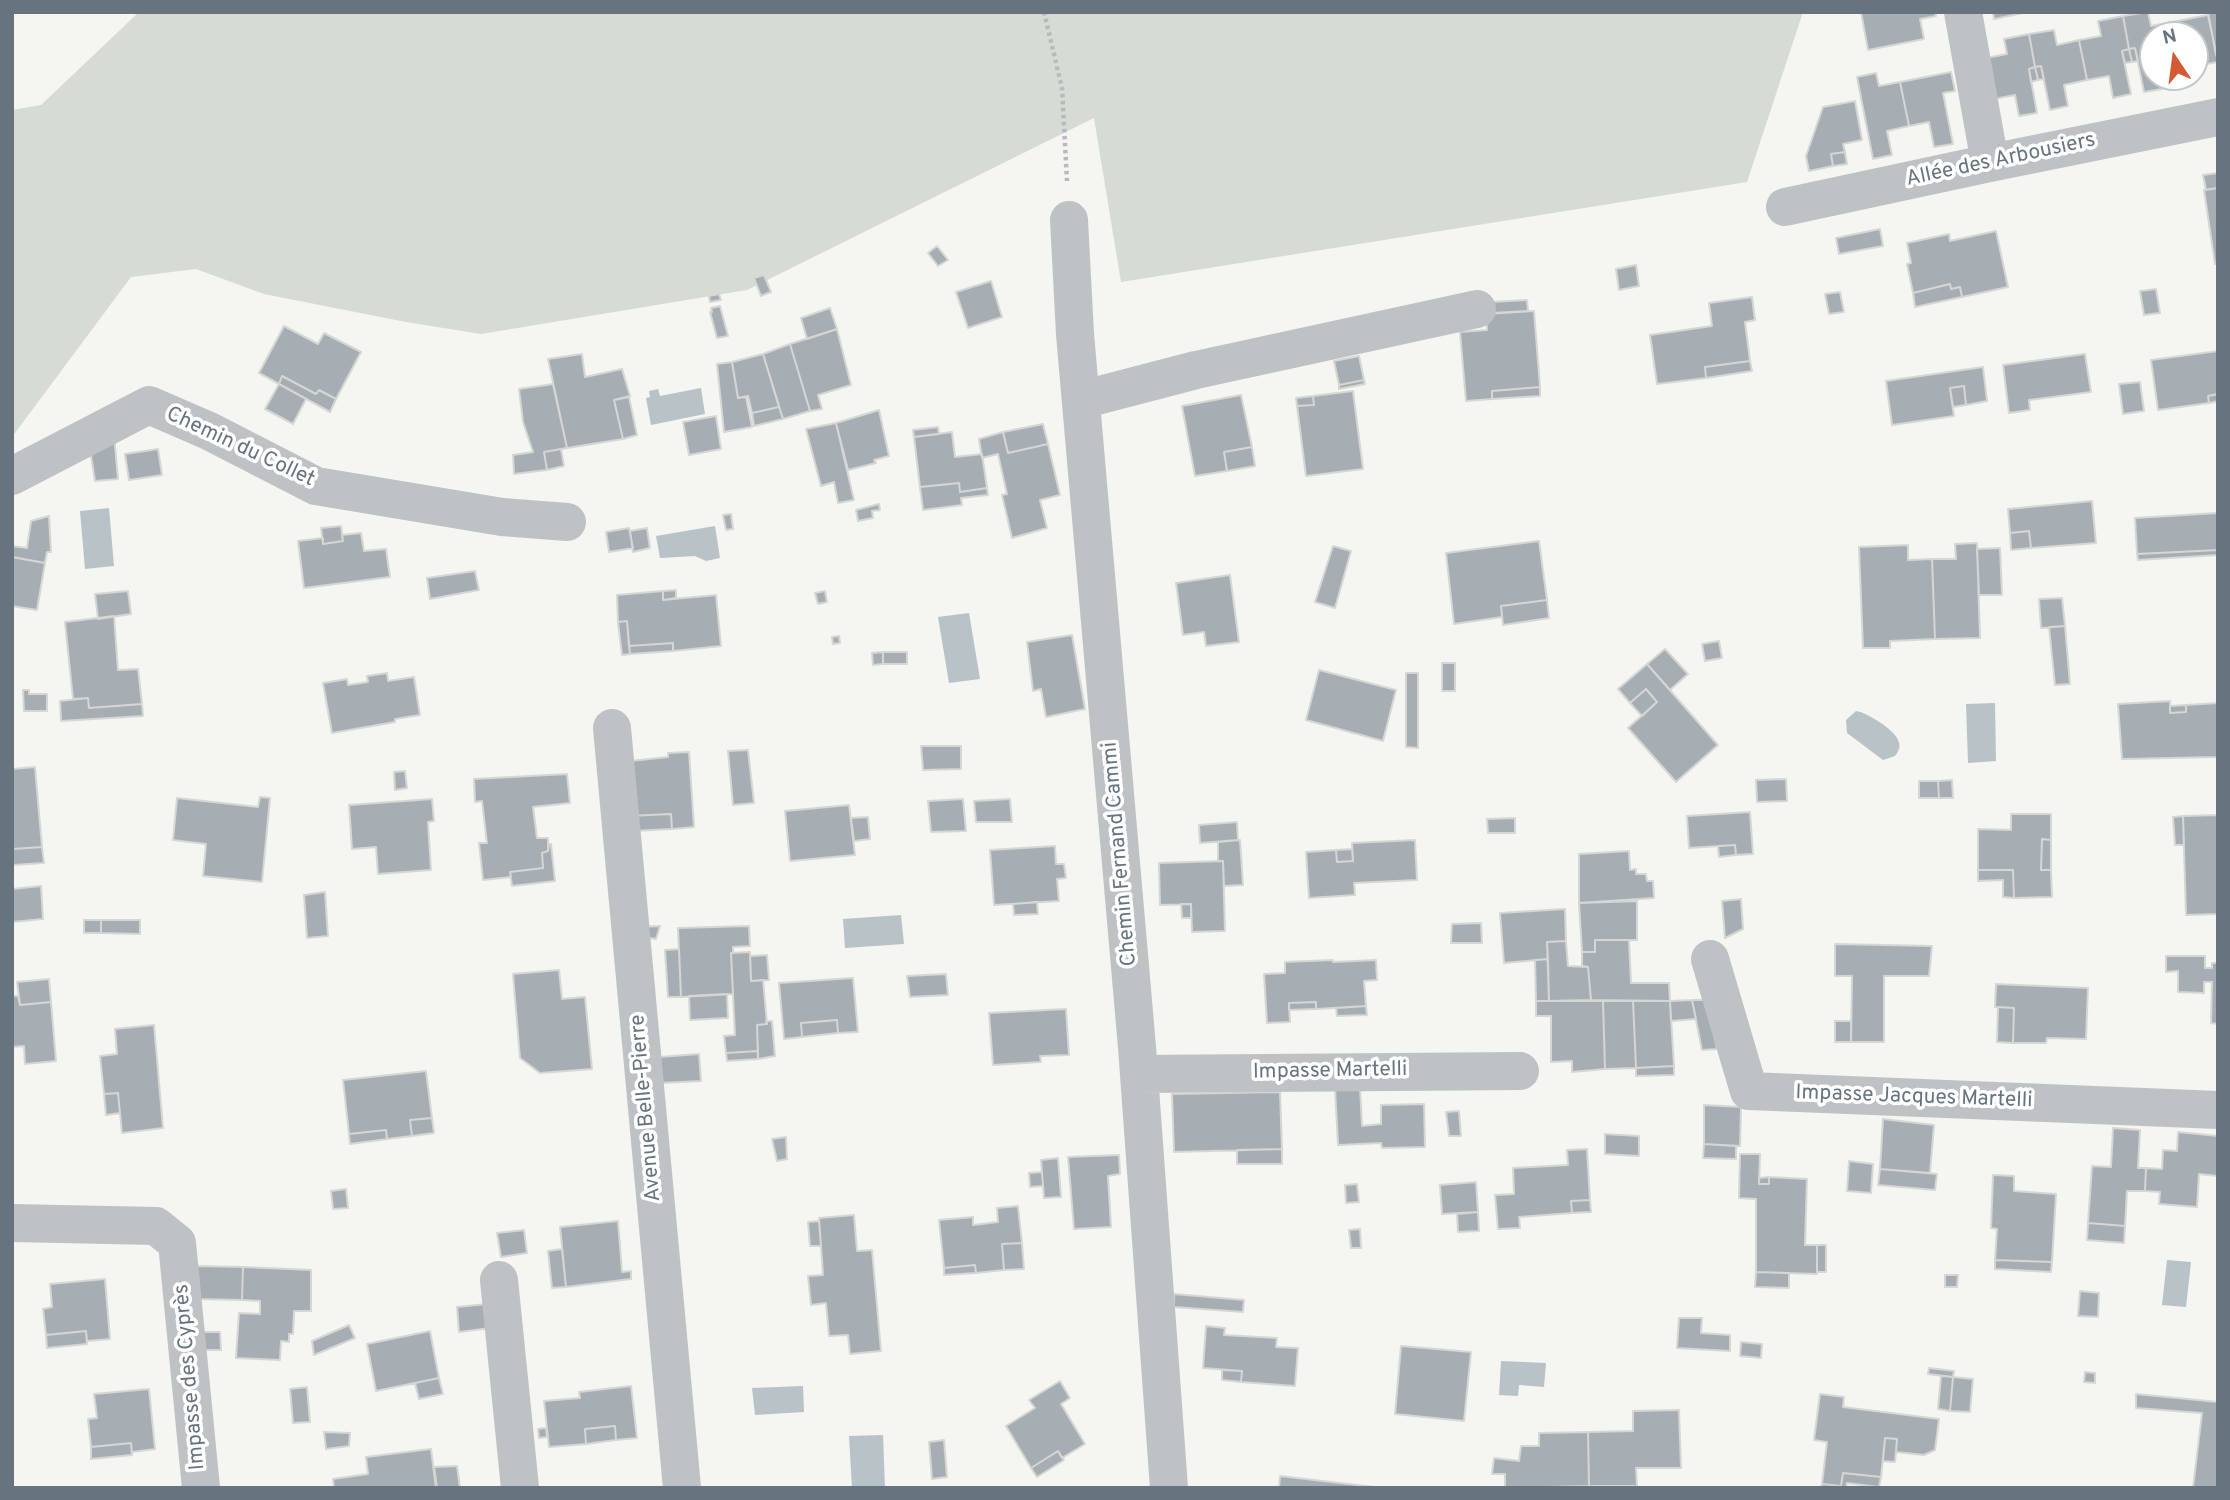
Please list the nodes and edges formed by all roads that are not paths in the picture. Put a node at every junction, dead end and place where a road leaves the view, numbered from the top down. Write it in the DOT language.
graph roads {
  1 [pos="1963,12"];
  2 [pos="2218,117"];
  3 [pos="1990,163"];
  4 [pos="1785,208"];
  5 [pos="1069,220"];
  6 [pos="1477,309"];
  7 [pos="1081,400"];
  8 [pos="12,476"];
  9 [pos="567,522"];
  10 [pos="612,727"];
  11 [pos="1710,958"];
  12 [pos="1520,1071"];
  13 [pos="1139,1074"];
  14 [pos="2218,1110"];
  15 [pos="12,1223"];
  16 [pos="499,1280"];
  17 [pos="201,1488"];
  18 [pos="520,1488"];
  19 [pos="682,1488"];
  20 [pos="1169,1488"];
  1 -- 3 [label="street"];
  2 -- 3 [label="street, Allée des Arbousiers"];
  3 -- 4 [label="street, Allée des Arbousiers"];
  5 -- 7 [label="street, Chemin Fernand Cammi"];
  6 -- 7 [label="street"];
  7 -- 13 [label="street, Chemin Fernand Cammi"];
  8 -- 9 [label="street, Chemin du Collet"];
  10 -- 19 [label="street, Avenue Belle-Pierre"];
  11 -- 14 [label="street, Impasse Jacques Martelli"];
  12 -- 13 [label="street, Impasse Martelli"];
  13 -- 20 [label="street, Chemin Fernand Cammi"];
  15 -- 17 [label="street, Impasse des Cyprès"];
  16 -- 18 [label="street"];
}
